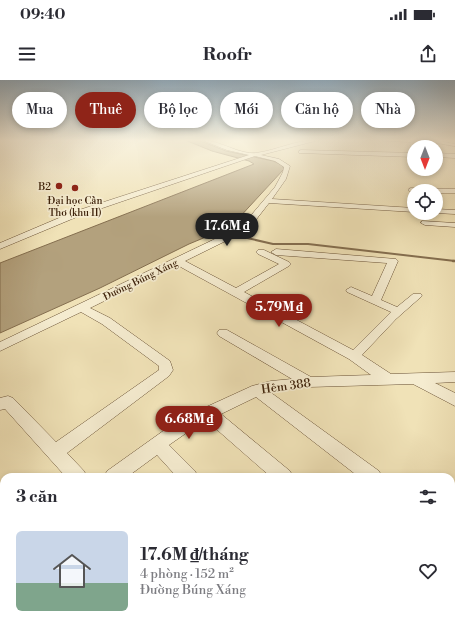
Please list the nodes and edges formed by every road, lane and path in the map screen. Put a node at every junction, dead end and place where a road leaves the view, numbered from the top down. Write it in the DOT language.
graph roads {
  1 [pos="226,166"];
  2 [pos="286,166"];
  3 [pos="443,191"];
  4 [pos="455,191"];
  5 [pos="443,198"];
  6 [pos="455,198"];
  7 [pos="268,201"];
  8 [pos="407,210"];
  9 [pos="443,211"];
  10 [pos="455,212"];
  11 [pos="425,223"];
  12 [pos="455,225"];
  13 [pos="0,246"];
  14 [pos="261,252"];
  15 [pos="276,252"];
  16 [pos="286,258"];
  17 [pos="178,261"];
  18 [pos="351,290"];
  19 [pos="237,292"];
  20 [pos="417,296"];
  21 [pos="375,301"];
  22 [pos="82,308"];
  23 [pos="399,312"];
  24 [pos="223,333"];
  25 [pos="0,347"];
  26 [pos="354,356"];
  27 [pos="455,377"];
  28 [pos="415,379"];
  29 [pos="389,380"];
  30 [pos="309,382"];
  31 [pos="257,390"];
  32 [pos="455,400"];
  33 [pos="0,404"];
  34 [pos="209,414"];
  35 [pos="158,445"];
  36 [pos="55,452"];
  37 [pos="74,473"];
  38 [pos="119,473"];
  39 [pos="185,473"];
  40 [pos="279,473"];
  41 [pos="367,473"];
  1 -- 13 [label="street"];
  2 -- 7 [label="street, Đường Búng Xáng"];
  3 -- 4 [label="street"];
  5 -- 6 [label="street"];
  7 -- 8 [label="street"];
  7 -- 17 [label="street, Đường Búng Xáng"];
  9 -- 10 [label="street"];
  11 -- 12 [label="street"];
  14 -- 16 [label="street"];
  15 -- 16 [label="street"];
  16 -- 19 [label="street"];
  16 -- 21 [label="street"];
  17 -- 19 [label="street"];
  17 -- 22 [label="street, Đường Búng Xáng"];
  18 -- 21 [label="street"];
  19 -- 26 [label="street"];
  20 -- 23 [label="street"];
  21 -- 23 [label="street"];
  22 -- 25 [label="street, Đường Búng Xáng"];
  22 -- 36 [label="street"];
  23 -- 26 [label="street"];
  24 -- 30 [label="street"];
  26 -- 29 [label="street"];
  27 -- 28 [label="street, Hẻm 388"];
  28 -- 29 [label="street, Hẻm 388"];
  28 -- 32 [label="street"];
  29 -- 30 [label="street, Hẻm 388"];
  30 -- 31 [label="street, Hẻm 388"];
  31 -- 34 [label="street, Hẻm 388"];
  31 -- 41 [label="street"];
  33 -- 36 [label="street"];
  34 -- 35 [label="street, Hẻm 388"];
  34 -- 40 [label="street"];
  35 -- 38 [label="street, Hẻm 388"];
  35 -- 39 [label="street"];
  36 -- 37 [label="street"];
}
